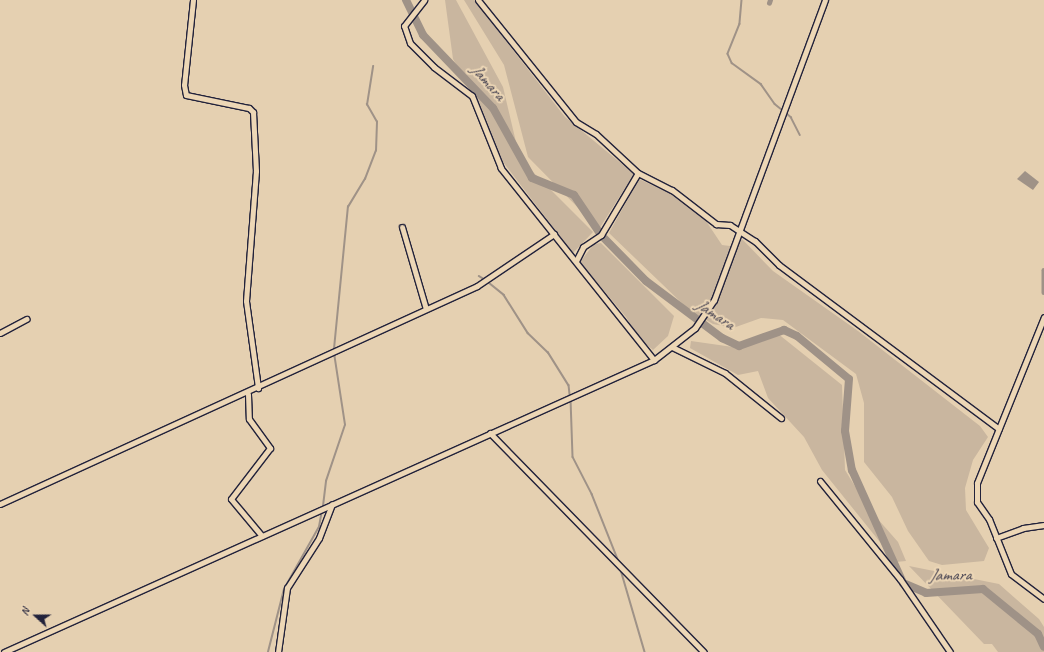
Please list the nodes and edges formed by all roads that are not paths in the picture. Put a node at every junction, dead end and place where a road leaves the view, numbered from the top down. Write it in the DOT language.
graph roads {
  1 [pos="194,0"];
  2 [pos="424,0"];
  3 [pos="478,0"];
  4 [pos="825,0"];
  5 [pos="638,173"];
  6 [pos="402,227"];
  7 [pos="737,230"];
  8 [pos="554,234"];
  9 [pos="576,261"];
  10 [pos="426,309"];
  11 [pos="1044,317"];
  12 [pos="26,319"];
  13 [pos="0,333"];
  14 [pos="672,347"];
  15 [pos="654,360"];
  16 [pos="258,388"];
  17 [pos="248,394"];
  18 [pos="781,418"];
  19 [pos="999,429"];
  20 [pos="490,433"];
  21 [pos="820,482"];
  22 [pos="0,504"];
  23 [pos="332,504"];
  24 [pos="1044,525"];
  25 [pos="262,536"];
  26 [pos="996,538"];
  27 [pos="1044,599"];
  28 [pos="4,652"];
  29 [pos="278,652"];
  30 [pos="704,652"];
  31 [pos="950,652"];
  1 -- 16 [label="street"];
  2 -- 8 [label="street"];
  3 -- 5 [label="street"];
  4 -- 7 [label="street"];
  5 -- 7 [label="street"];
  5 -- 9 [label="street"];
  6 -- 10 [label="street"];
  7 -- 14 [label="street"];
  7 -- 19 [label="street"];
  8 -- 9 [label="street"];
  8 -- 10 [label="street"];
  9 -- 15 [label="street"];
  10 -- 16 [label="street"];
  11 -- 19 [label="street"];
  12 -- 13 [label="street"];
  14 -- 15 [label="street"];
  14 -- 18 [label="street"];
  15 -- 20 [label="street"];
  16 -- 17 [label="street"];
  17 -- 22 [label="street"];
  17 -- 25 [label="street"];
  19 -- 26 [label="street"];
  20 -- 23 [label="street"];
  20 -- 30 [label="street"];
  21 -- 31 [label="street"];
  23 -- 25 [label="street"];
  23 -- 29 [label="street"];
  24 -- 26 [label="street"];
  25 -- 28 [label="street"];
  26 -- 27 [label="street"];
}
